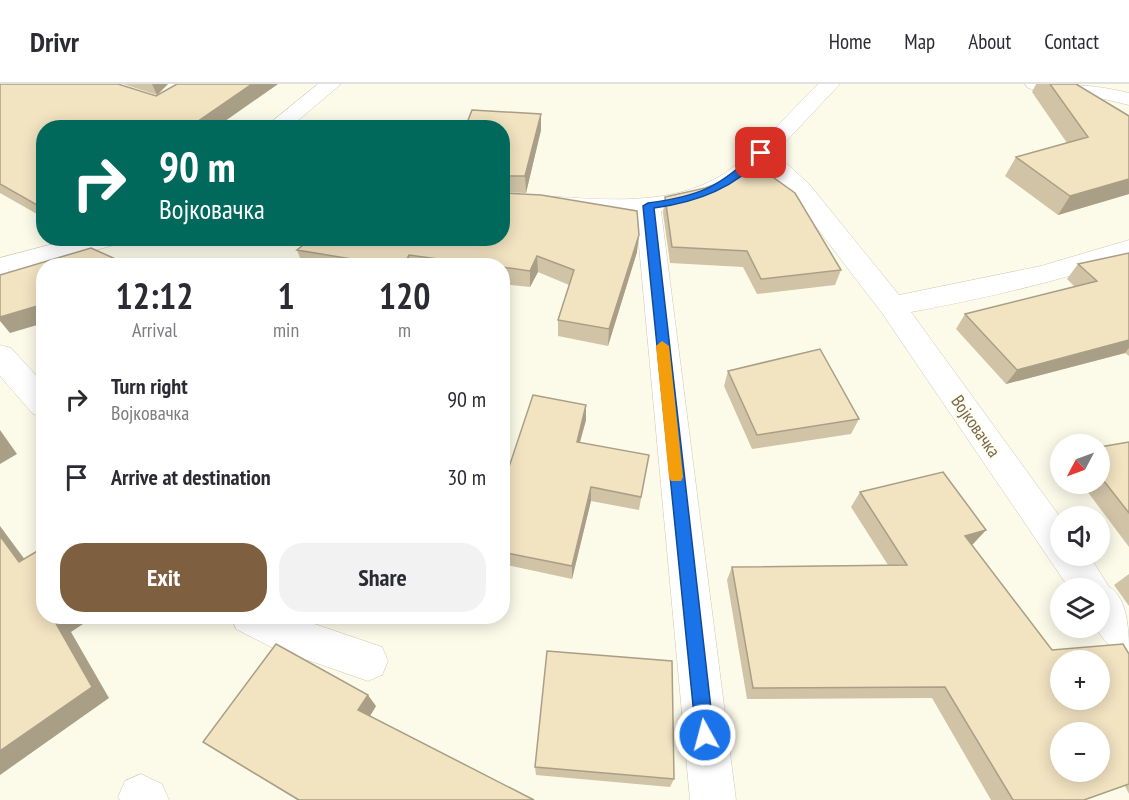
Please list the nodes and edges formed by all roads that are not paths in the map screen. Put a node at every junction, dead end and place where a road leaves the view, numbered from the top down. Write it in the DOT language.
graph roads {
  1 [pos="331,84"];
  2 [pos="830,84"];
  3 [pos="1035,84"];
  4 [pos="1129,99"];
  5 [pos="285,120"];
  6 [pos="761,153"];
  7 [pos="510,201"];
  8 [pos="648,206"];
  9 [pos="73,246"];
  10 [pos="1129,248"];
  11 [pos="5,261"];
  12 [pos="892,306"];
  13 [pos="0,356"];
  14 [pos="36,396"];
  15 [pos="1050,531"];
  16 [pos="1110,616"];
  17 [pos="266,624"];
  18 [pos="1129,638"];
  19 [pos="368,661"];
  20 [pos="713,800"];
  1 -- 5 [label="street"];
  2 -- 6 [label="street"];
  3 -- 4 [label="street"];
  6 -- 8 [label="street"];
  6 -- 12 [label="street, Војковачка"];
  7 -- 8 [label="street"];
  8 -- 20 [label="street"];
  9 -- 11 [label="street"];
  10 -- 12 [label="street"];
  12 -- 15 [label="street, Војковачка"];
  13 -- 14 [label="street"];
  16 -- 18 [label="street"];
  17 -- 19 [label="street"];
}
